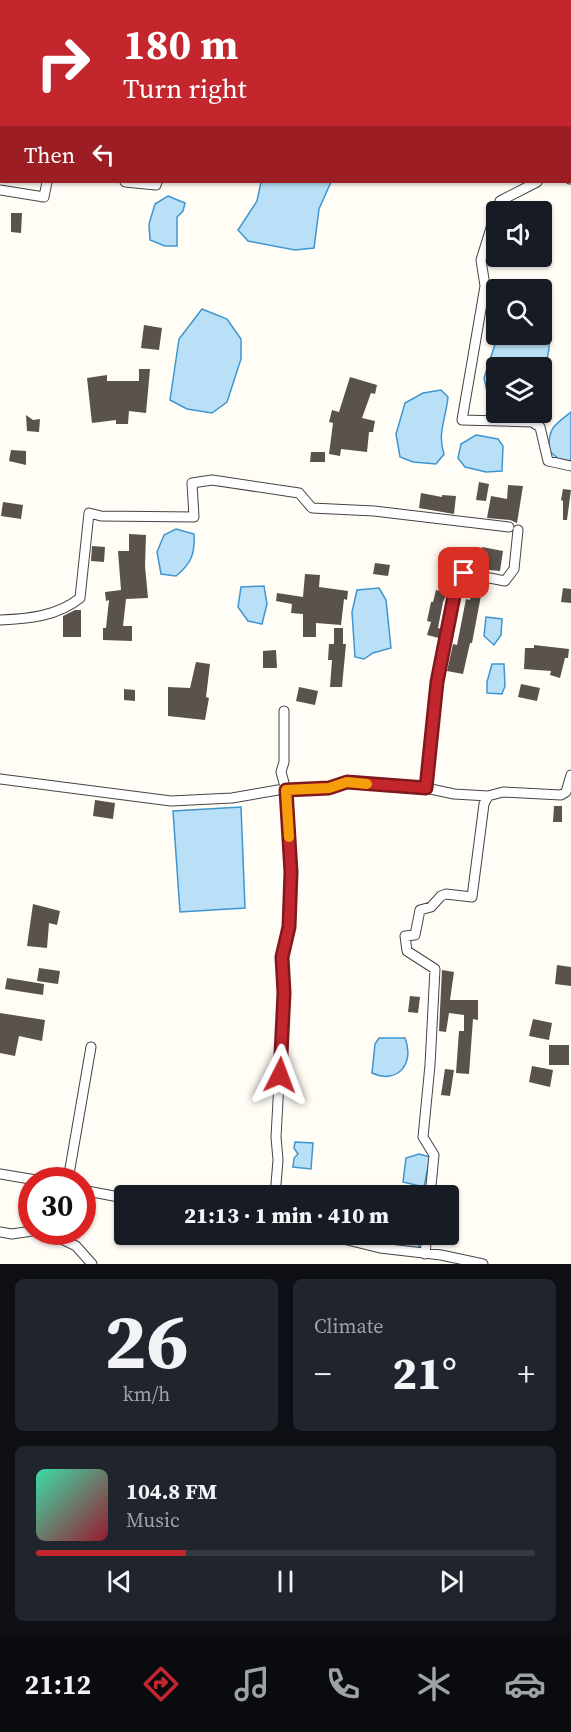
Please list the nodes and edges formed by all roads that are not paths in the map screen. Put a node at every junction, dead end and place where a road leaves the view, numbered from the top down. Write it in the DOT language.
graph roads {
  1 [pos="47,183"];
  2 [pos="135,183"];
  3 [pos="157,183"];
  4 [pos="535,183"];
  5 [pos="0,190"];
  6 [pos="500,201"];
  7 [pos="486,244"];
  8 [pos="571,466"];
  9 [pos="0,620"];
  10 [pos="284,711"];
  11 [pos="571,775"];
  12 [pos="0,779"];
  13 [pos="426,788"];
  14 [pos="286,790"];
  15 [pos="488,796"];
  16 [pos="91,1047"];
  17 [pos="70,1167"];
  18 [pos="0,1173"];
  19 [pos="18,1176"];
  20 [pos="276,1185"];
  21 [pos="431,1185"];
  22 [pos="96,1193"];
  23 [pos="114,1196"];
  24 [pos="0,1232"];
  25 [pos="18,1233"];
  26 [pos="74,1245"];
  27 [pos="368,1245"];
  28 [pos="426,1245"];
  29 [pos="425,1254"];
  30 [pos="92,1264"];
  31 [pos="483,1264"];
  1 -- 5 [label="street"];
  2 -- 3 [label="street"];
  4 -- 6 [label="street"];
  7 -- 8 [label="street"];
  9 -- 13 [label="street"];
  10 -- 14 [label="street"];
  11 -- 15 [label="street"];
  12 -- 14 [label="street"];
  13 -- 14 [label="street"];
  13 -- 15 [label="street"];
  14 -- 20 [label="street"];
  15 -- 21 [label="street"];
  16 -- 17 [label="street"];
  18 -- 19 [label="street"];
  22 -- 23 [label="street"];
  24 -- 25 [label="street"];
  26 -- 30 [label="street"];
  27 -- 29 [label="street"];
  28 -- 29 [label="street"];
  29 -- 31 [label="street"];
}
